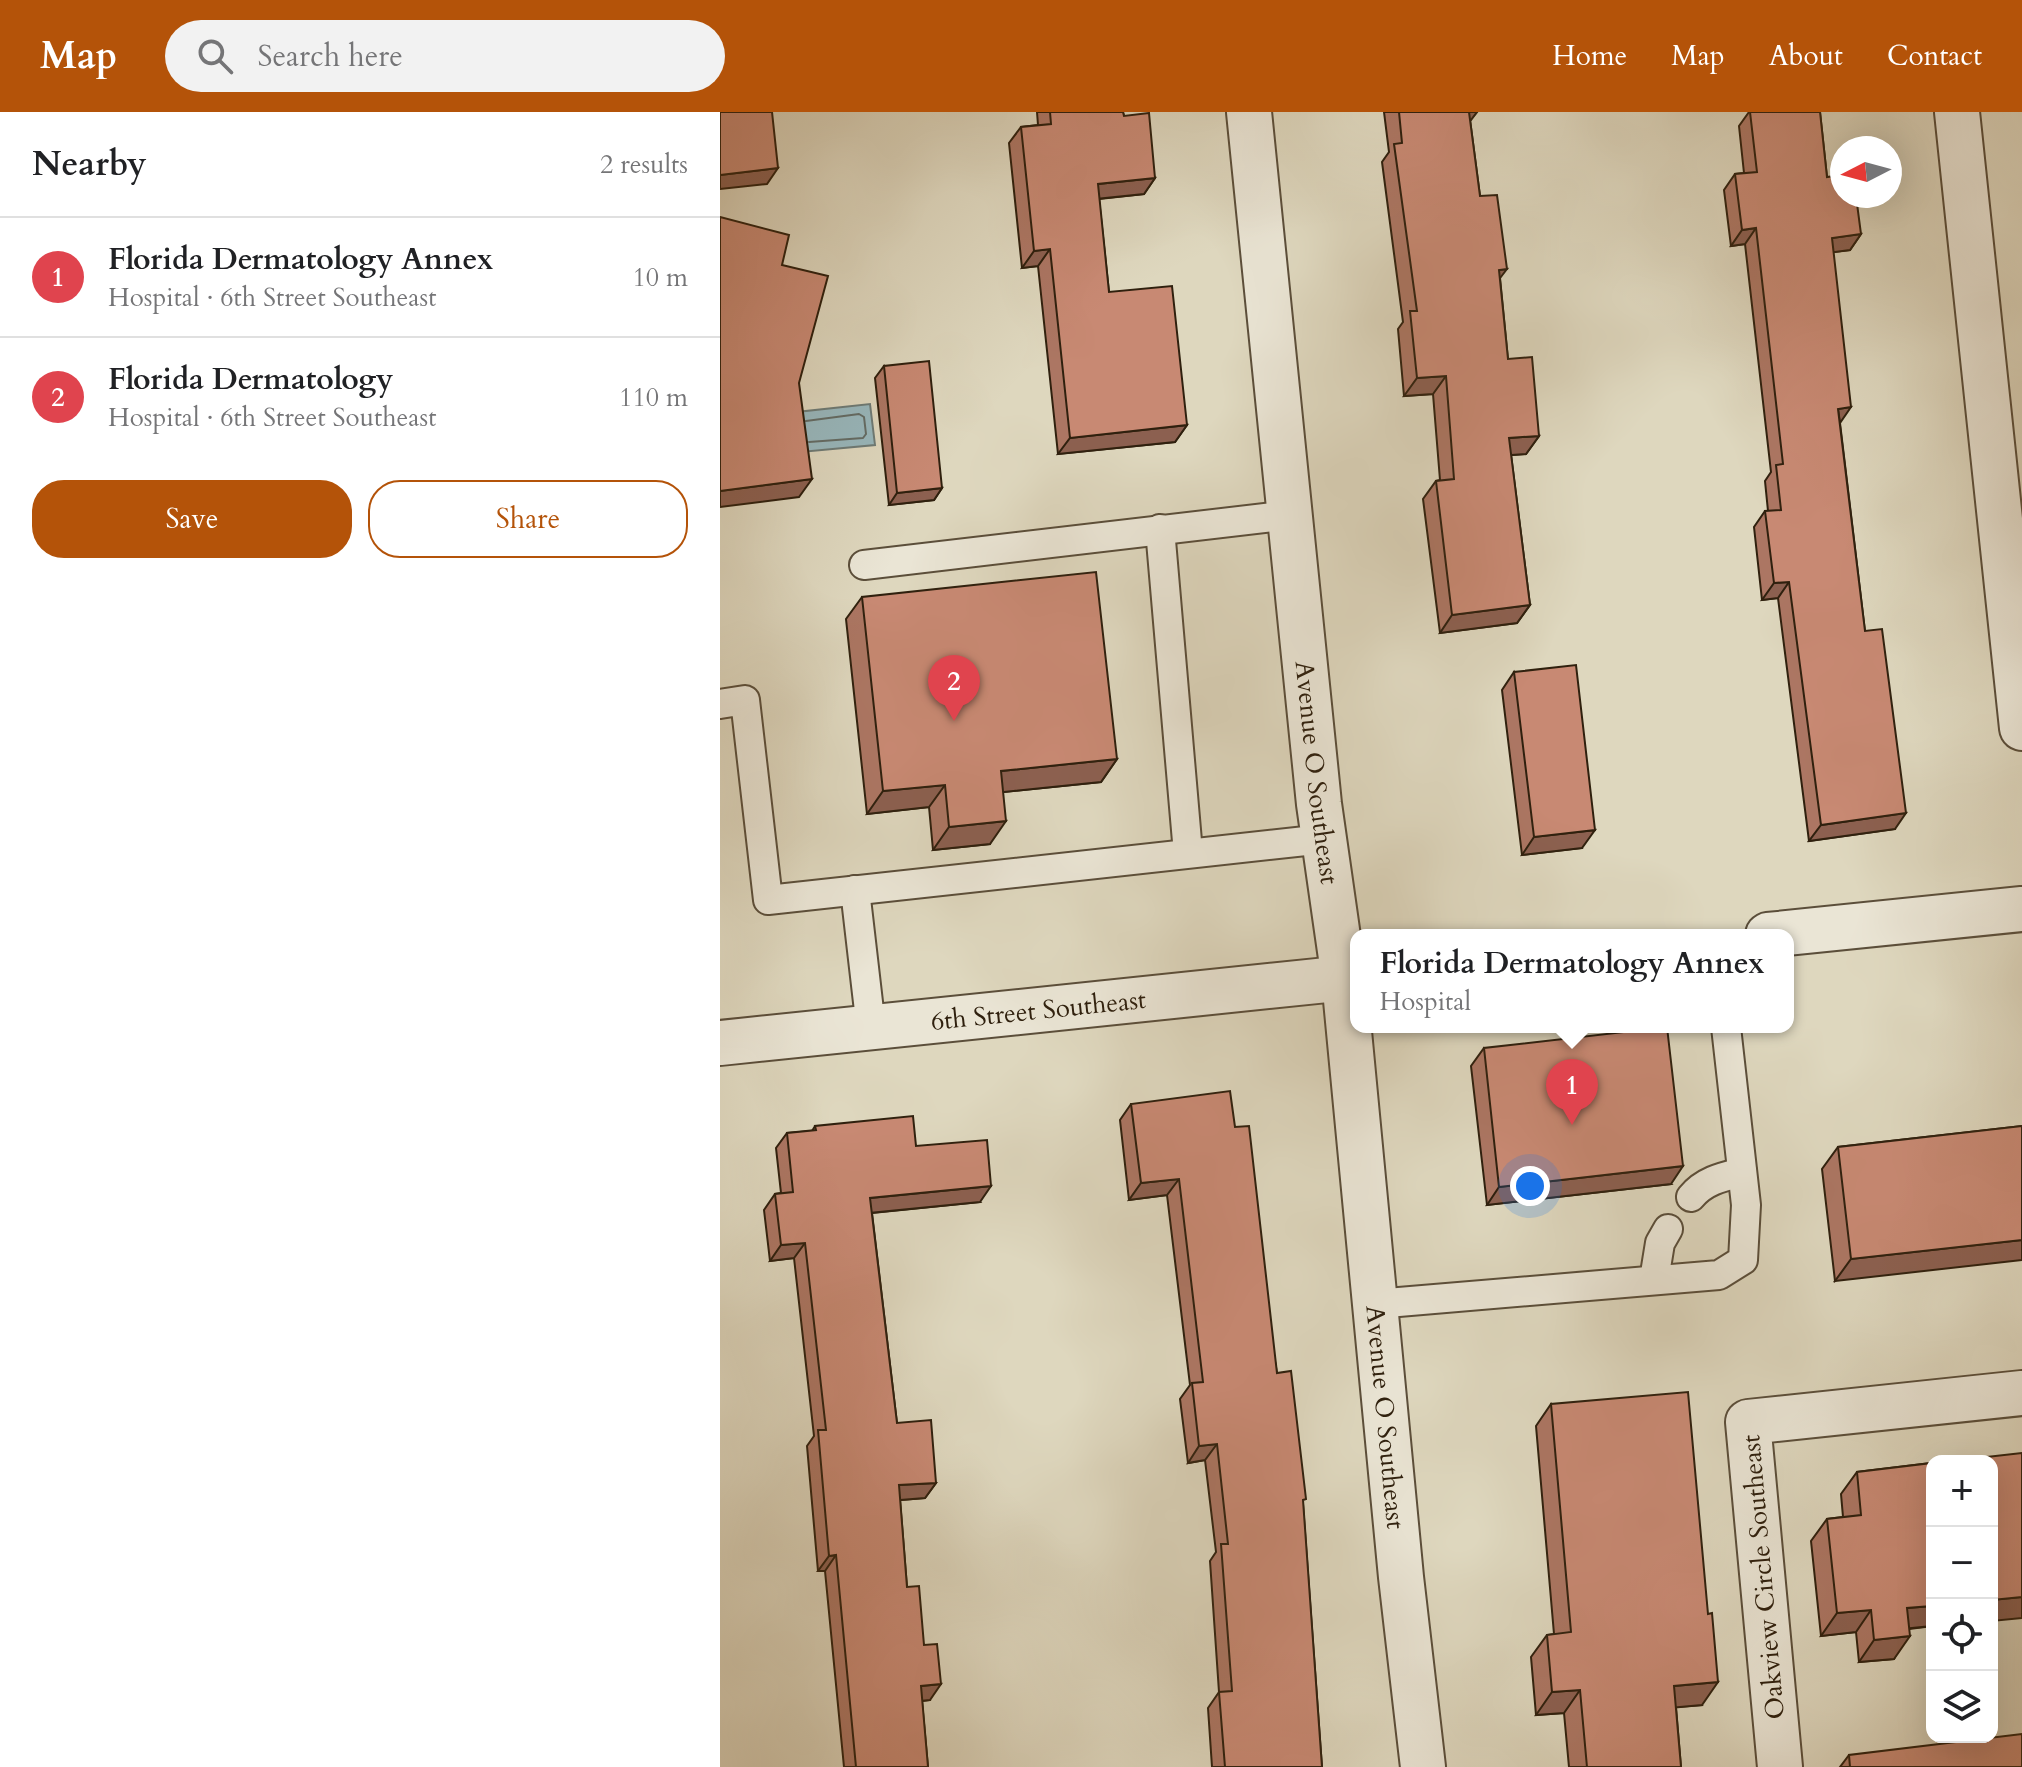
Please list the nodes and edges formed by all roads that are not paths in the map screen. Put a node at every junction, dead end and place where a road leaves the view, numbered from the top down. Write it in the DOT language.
graph roads {
  1 [pos="1249,112"];
  2 [pos="1957,112"];
  3 [pos="1290,515"];
  4 [pos="1160,529"];
  5 [pos="864,565"];
  6 [pos="720,704"];
  7 [pos="2022,728"];
  8 [pos="1324,839"];
  9 [pos="1188,853"];
  10 [pos="855,890"];
  11 [pos="2022,909"];
  12 [pos="1794,932"];
  13 [pos="1350,978"];
  14 [pos="871,1028"];
  15 [pos="1354,1033"];
  16 [pos="1727,1033"];
  17 [pos="720,1043"];
  18 [pos="1742,1172"];
  19 [pos="1691,1197"];
  20 [pos="1668,1229"];
  21 [pos="1654,1280"];
  22 [pos="1375,1304"];
  23 [pos="2022,1393"];
  24 [pos="1423,1767"];
  25 [pos="1780,1767"];
  1 -- 3 [label="street, Avenue O Southeast"];
  2 -- 7 [label="street"];
  3 -- 4 [label="lane"];
  3 -- 8 [label="street, Avenue O Southeast"];
  4 -- 5 [label="lane"];
  4 -- 9 [label="lane"];
  6 -- 10 [label="lane"];
  8 -- 9 [label="lane"];
  8 -- 13 [label="street, Avenue O Southeast"];
  9 -- 10 [label="lane"];
  10 -- 14 [label="lane"];
  11 -- 12 [label="street"];
  13 -- 14 [label="street, 6th Street Southeast"];
  14 -- 17 [label="street, 6th Street Southeast"];
  15 -- 22 [label="street, Avenue O Southeast"];
  16 -- 18 [label="lane"];
  18 -- 19 [label="lane"];
  18 -- 21 [label="lane"];
  20 -- 21 [label="lane"];
  21 -- 22 [label="lane"];
  22 -- 24 [label="street, Avenue O Southeast"];
  23 -- 25 [label="street, Oakview Circle Southeast"];
}
